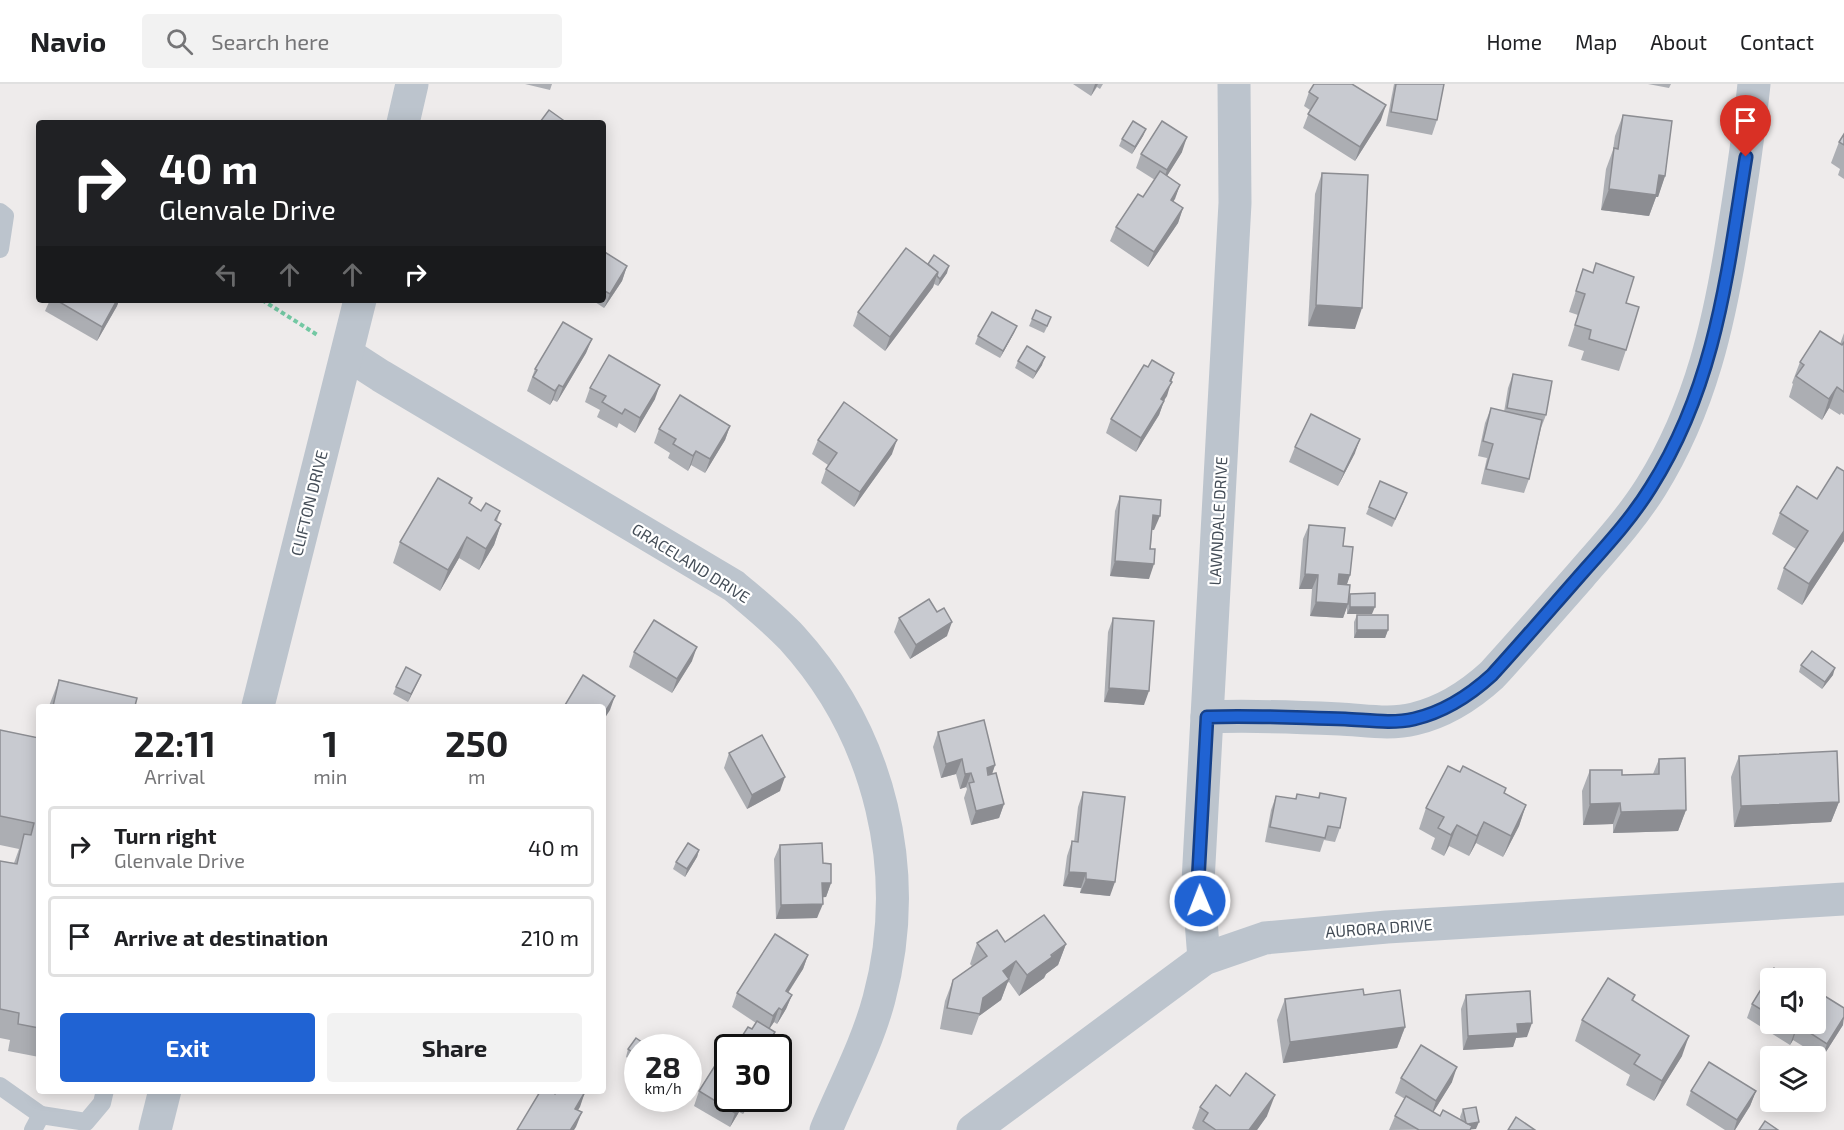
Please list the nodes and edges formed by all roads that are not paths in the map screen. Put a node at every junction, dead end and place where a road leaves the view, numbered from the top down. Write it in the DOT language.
graph roads {
  1 [pos="412,84"];
  2 [pos="1234,84"];
  3 [pos="1754,84"];
  4 [pos="404,120"];
  5 [pos="0,212"];
  6 [pos="0,249"];
  7 [pos="359,303"];
  8 [pos="347,354"];
  9 [pos="259,704"];
  10 [pos="1207,717"];
  11 [pos="1844,899"];
  12 [pos="1204,959"];
  13 [pos="0,1086"];
  14 [pos="104,1094"];
  15 [pos="164,1094"];
  16 [pos="37,1122"];
  17 [pos="155,1130"];
  18 [pos="826,1130"];
  19 [pos="973,1130"];
  1 -- 4 [label="street"];
  2 -- 10 [label="street, LAWNDALE DRIVE"];
  3 -- 10 [label="street"];
  5 -- 6 [label="lane"];
  7 -- 8 [label="street, CLIFTON DRIVE"];
  8 -- 9 [label="street, CLIFTON DRIVE"];
  8 -- 18 [label="street, GRACELAND DRIVE"];
  10 -- 12 [label="street, LAWNDALE DRIVE"];
  11 -- 12 [label="street, AURORA DRIVE"];
  12 -- 19 [label="street, AURORA DRIVE"];
  13 -- 16 [label="lane"];
  14 -- 16 [label="lane"];
  15 -- 17 [label="street"];
}
